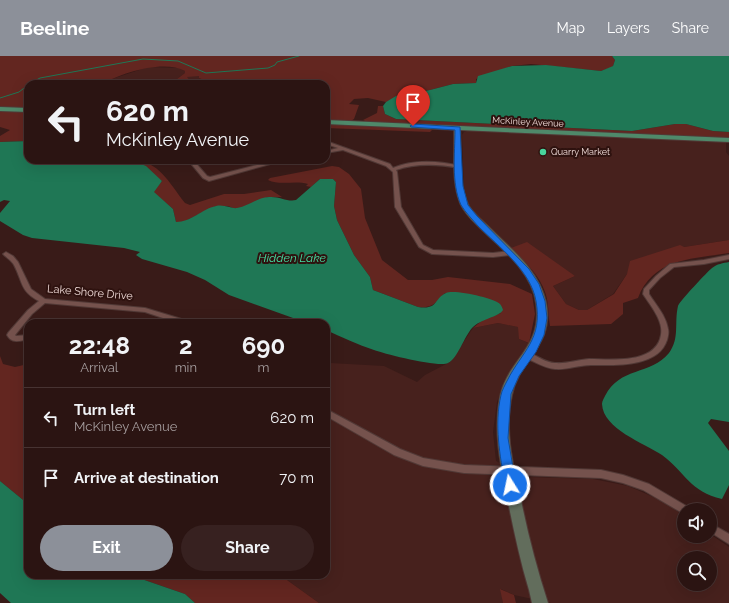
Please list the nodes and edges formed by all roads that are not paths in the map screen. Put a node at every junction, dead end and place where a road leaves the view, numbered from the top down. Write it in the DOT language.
graph roads {
  1 [pos="0,109"];
  2 [pos="24,110"];
  3 [pos="330,122"];
  4 [pos="458,128"];
  5 [pos="729,140"];
  6 [pos="330,144"];
  7 [pos="341,149"];
  8 [pos="330,151"];
  9 [pos="194,164"];
  10 [pos="267,164"];
  11 [pos="459,167"];
  12 [pos="395,169"];
  13 [pos="510,253"];
  14 [pos="6,254"];
  15 [pos="729,257"];
  16 [pos="44,301"];
  17 [pos="24,319"];
  18 [pos="24,319"];
  19 [pos="169,319"];
  20 [pos="24,338"];
  21 [pos="529,356"];
  22 [pos="330,414"];
  23 [pos="508,471"];
  24 [pos="677,505"];
  25 [pos="717,530"];
  26 [pos="728,537"];
  27 [pos="540,603"];
  1 -- 2 [label="main road"];
  3 -- 4 [label="main road, McKinley Avenue"];
  4 -- 5 [label="main road, McKinley Avenue"];
  4 -- 11 [label="main road"];
  6 -- 7 [label="street"];
  7 -- 8 [label="street"];
  7 -- 12 [label="street"];
  9 -- 10 [label="street"];
  11 -- 12 [label="street"];
  11 -- 13 [label="main road"];
  12 -- 13 [label="street"];
  13 -- 21 [label="main road"];
  14 -- 16 [label="street, Lake Shore Drive"];
  15 -- 21 [label="street"];
  16 -- 17 [label="street"];
  16 -- 19 [label="street, Lake Shore Drive"];
  18 -- 20 [label="street"];
  21 -- 23 [label="main road"];
  22 -- 23 [label="street"];
  23 -- 24 [label="street"];
  23 -- 27 [label="main road"];
  25 -- 26 [label="street"];
}
